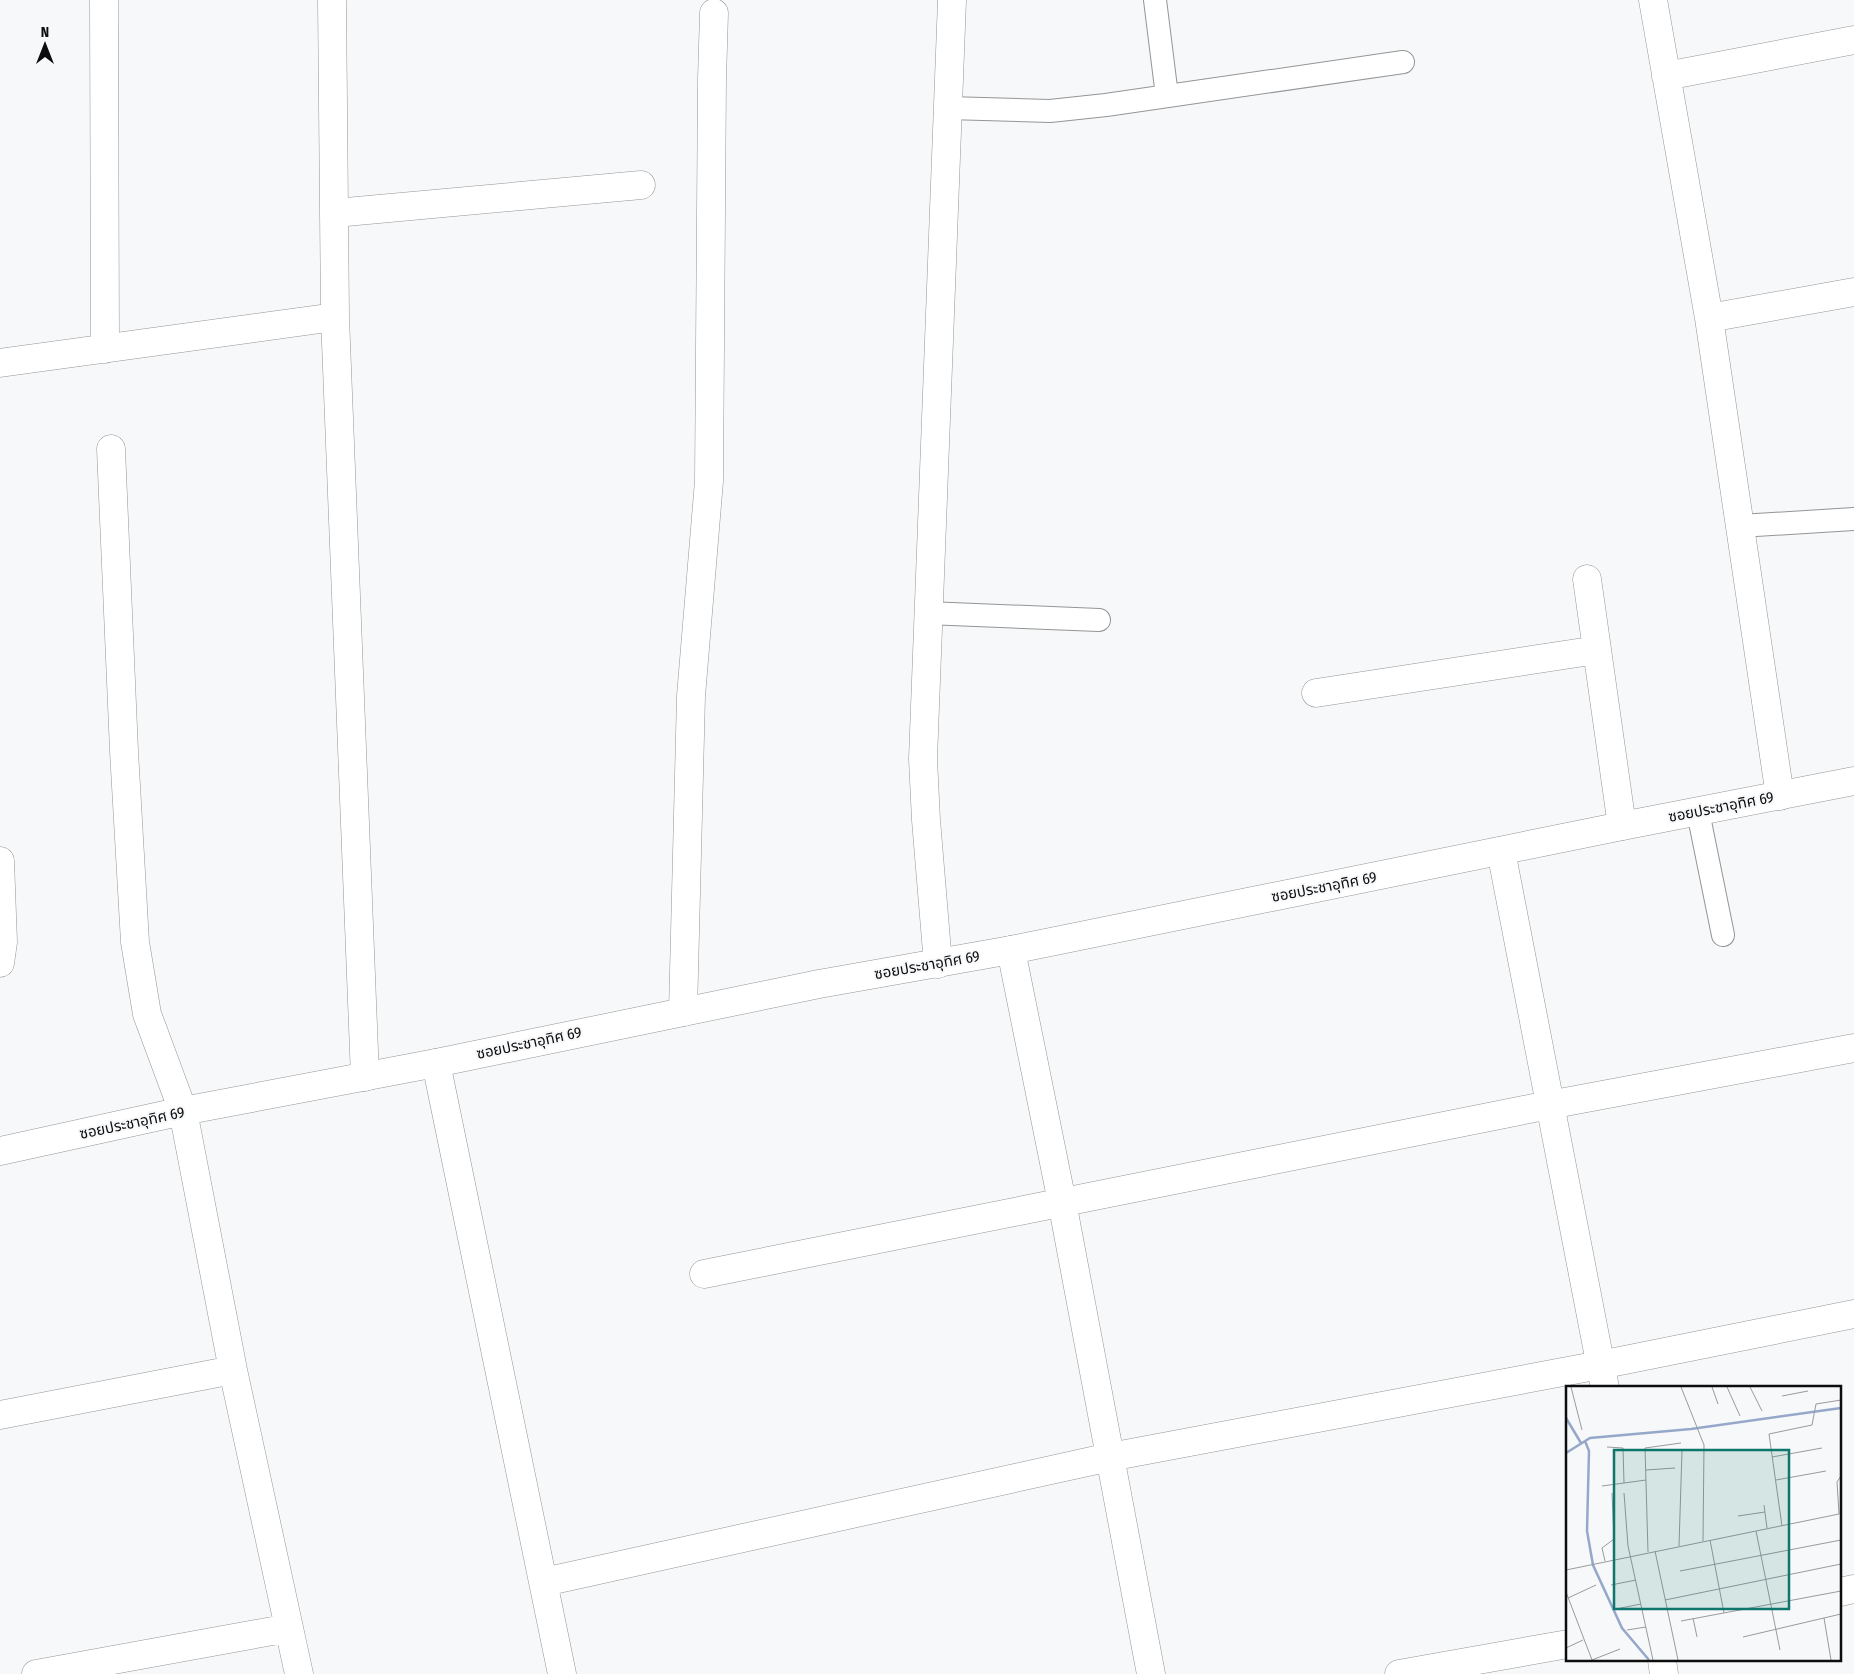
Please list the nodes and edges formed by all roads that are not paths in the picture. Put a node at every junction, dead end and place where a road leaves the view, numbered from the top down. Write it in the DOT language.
graph roads {
  1 [pos="104,0"];
  2 [pos="332,0"];
  3 [pos="952,0"];
  4 [pos="1155,0"];
  5 [pos="1653,0"];
  6 [pos="714,13"];
  7 [pos="1854,40"];
  8 [pos="1403,62"];
  9 [pos="1666,76"];
  10 [pos="1167,96"];
  11 [pos="948,108"];
  12 [pos="641,186"];
  13 [pos="335,213"];
  14 [pos="1854,292"];
  15 [pos="335,317"];
  16 [pos="1709,318"];
  17 [pos="105,349"];
  18 [pos="0,363"];
  19 [pos="111,449"];
  20 [pos="1854,519"];
  21 [pos="1740,526"];
  22 [pos="1587,579"];
  23 [pos="928,613"];
  24 [pos="1099,620"];
  25 [pos="1597,650"];
  26 [pos="1316,694"];
  27 [pos="1854,781"];
  28 [pos="1780,796"];
  29 [pos="1698,812"];
  30 [pos="1622,826"];
  31 [pos="1501,851"];
  32 [pos="0,861"];
  33 [pos="1723,935"];
  34 [pos="1011,950"];
  35 [pos="0,963"];
  36 [pos="938,964"];
  37 [pos="684,1012"];
  38 [pos="1854,1048"];
  39 [pos="436,1063"];
  40 [pos="365,1077"];
  41 [pos="1550,1105"];
  42 [pos="183,1112"];
  43 [pos="0,1151"];
  44 [pos="1062,1202"];
  45 [pos="704,1274"];
  46 [pos="1854,1314"];
  47 [pos="233,1370"];
  48 [pos="1602,1376"];
  49 [pos="0,1415"];
  50 [pos="1110,1457"];
  51 [pos="544,1582"];
  52 [pos="289,1628"];
  53 [pos="1566,1644"];
  54 [pos="36,1674"];
  55 [pos="299,1674"];
  56 [pos="562,1674"];
  57 [pos="1151,1674"];
  58 [pos="1399,1674"];
  1 -- 17 [label="street"];
  2 -- 13 [label="street"];
  3 -- 11 [label="street"];
  4 -- 10 [label="lane"];
  5 -- 9 [label="street"];
  6 -- 37 [label="street"];
  7 -- 9 [label="street"];
  8 -- 10 [label="lane"];
  9 -- 16 [label="street"];
  10 -- 11 [label="lane"];
  11 -- 23 [label="street"];
  12 -- 13 [label="street"];
  13 -- 15 [label="street"];
  14 -- 16 [label="street"];
  15 -- 17 [label="street"];
  15 -- 40 [label="street"];
  16 -- 21 [label="street"];
  17 -- 18 [label="street"];
  19 -- 42 [label="street"];
  20 -- 21 [label="lane"];
  21 -- 28 [label="street"];
  22 -- 25 [label="street"];
  23 -- 24 [label="lane"];
  23 -- 36 [label="street"];
  25 -- 26 [label="street"];
  25 -- 30 [label="street"];
  27 -- 28 [label="street, ซอยประชาอุทิศ 69"];
  28 -- 29 [label="street, ซอยประชาอุทิศ 69"];
  29 -- 30 [label="street, ซอยประชาอุทิศ 69"];
  29 -- 33 [label="lane"];
  30 -- 31 [label="street, ซอยประชาอุทิศ 69"];
  31 -- 34 [label="street, ซอยประชาอุทิศ 69"];
  31 -- 41 [label="street"];
  32 -- 35 [label="street"];
  34 -- 36 [label="street, ซอยประชาอุทิศ 69"];
  34 -- 44 [label="street"];
  36 -- 37 [label="street, ซอยประชาอุทิศ 69"];
  37 -- 39 [label="street, ซอยประชาอุทิศ 69"];
  38 -- 41 [label="street"];
  39 -- 40 [label="street, ซอยประชาอุทิศ 69"];
  39 -- 51 [label="street"];
  40 -- 42 [label="street, ซอยประชาอุทิศ 69"];
  41 -- 44 [label="street"];
  41 -- 48 [label="street"];
  42 -- 43 [label="street, ซอยประชาอุทิศ 69"];
  42 -- 47 [label="street"];
  44 -- 45 [label="street"];
  44 -- 50 [label="street"];
  46 -- 48 [label="street"];
  47 -- 49 [label="street"];
  47 -- 52 [label="street"];
  48 -- 50 [label="street"];
  50 -- 51 [label="street"];
  50 -- 57 [label="street"];
  51 -- 56 [label="street"];
  52 -- 54 [label="street"];
  52 -- 55 [label="street"];
  53 -- 58 [label="street"];
}
